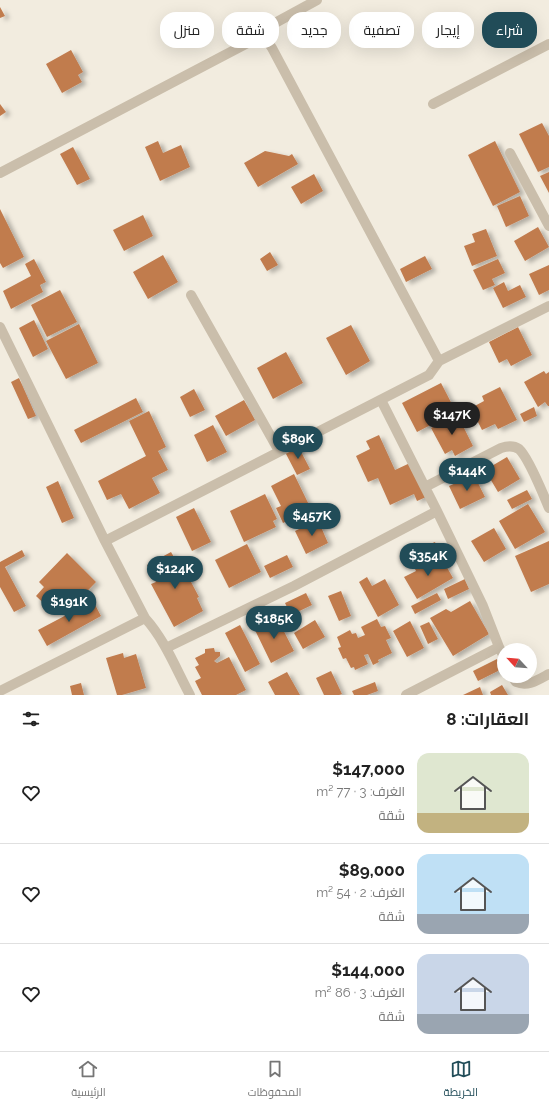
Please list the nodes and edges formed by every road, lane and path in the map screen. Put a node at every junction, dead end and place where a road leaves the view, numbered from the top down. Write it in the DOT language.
graph roads {
  1 [pos="317,0"];
  2 [pos="279,21"];
  3 [pos="549,44"];
  4 [pos="238,48"];
  5 [pos="272,48"];
  6 [pos="433,104"];
  7 [pos="510,152"];
  8 [pos="0,173"];
  9 [pos="549,226"];
  10 [pos="191,295"];
  11 [pos="549,306"];
  12 [pos="0,327"];
  13 [pos="439,362"];
  14 [pos="380,400"];
  15 [pos="279,451"];
  16 [pos="425,487"];
  17 [pos="549,508"];
  18 [pos="438,511"];
  19 [pos="105,541"];
  20 [pos="145,618"];
  21 [pos="497,643"];
  22 [pos="166,648"];
  23 [pos="497,648"];
  24 [pos="549,674"];
  25 [pos="537,681"];
  26 [pos="521,683"];
  27 [pos="533,683"];
  28 [pos="0,691"];
  29 [pos="190,695"];
  30 [pos="406,695"];
  1 -- 2 [label="street"];
  3 -- 6 [label="street"];
  4 -- 8 [label="street"];
  5 -- 13 [label="street"];
  7 -- 9 [label="street"];
  10 -- 15 [label="street"];
  11 -- 13 [label="street"];
  12 -- 19 [label="street"];
  13 -- 14 [label="street"];
  14 -- 15 [label="street"];
  14 -- 16 [label="street"];
  15 -- 19 [label="street"];
  16 -- 17 [label="street"];
  16 -- 18 [label="street"];
  18 -- 21 [label="street"];
  18 -- 22 [label="street"];
  19 -- 20 [label="street"];
  20 -- 22 [label="street"];
  20 -- 28 [label="street"];
  22 -- 29 [label="street"];
  23 -- 30 [label="street"];
  24 -- 25 [label="street"];
  26 -- 27 [label="street"];
}
